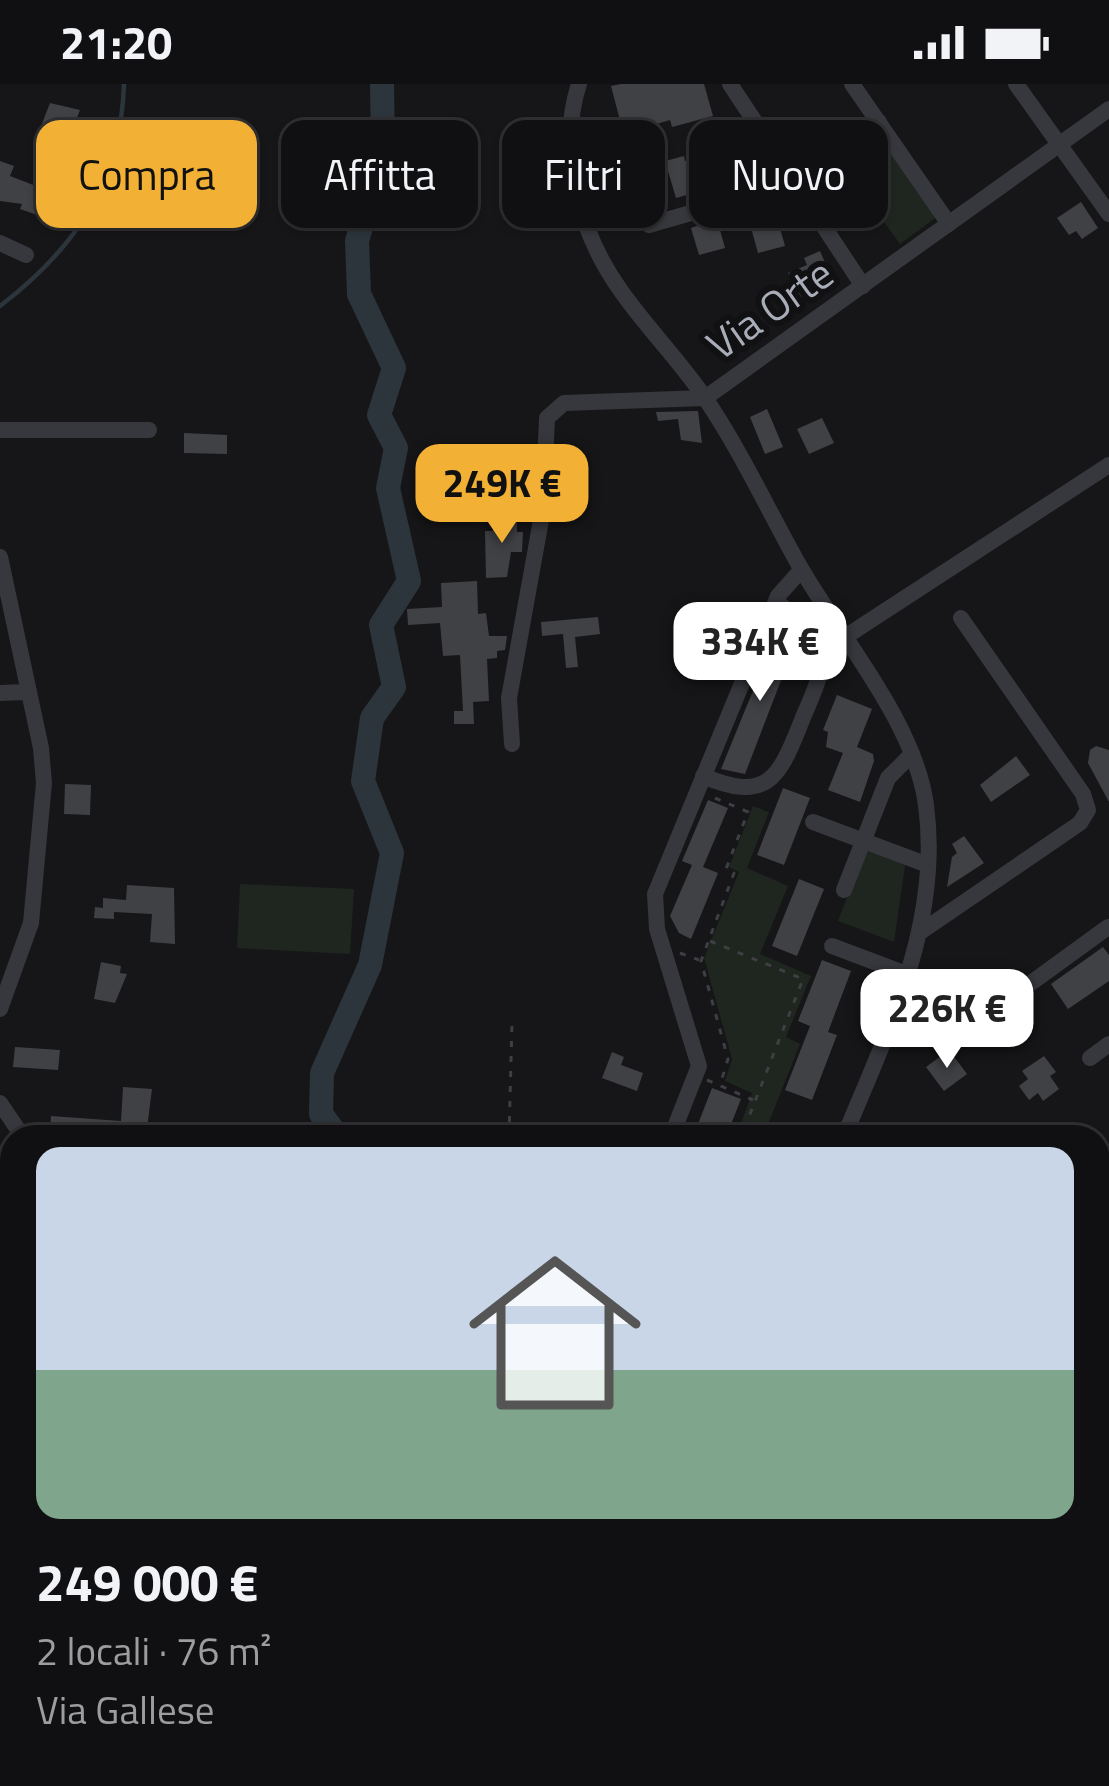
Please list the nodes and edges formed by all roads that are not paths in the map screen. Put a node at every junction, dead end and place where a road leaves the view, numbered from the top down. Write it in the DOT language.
graph roads {
  1 [pos="579,84"];
  2 [pos="730,84"];
  3 [pos="852,84"];
  4 [pos="1016,84"];
  5 [pos="1109,109"];
  6 [pos="754,120"];
  7 [pos="878,120"];
  8 [pos="888,135"];
  9 [pos="1060,145"];
  10 [pos="1109,214"];
  11 [pos="949,224"];
  12 [pos="825,228"];
  13 [pos="0,243"];
  14 [pos="26,255"];
  15 [pos="863,286"];
  16 [pos="705,398"];
  17 [pos="0,430"];
  18 [pos="149,430"];
  19 [pos="1109,465"];
  20 [pos="0,557"];
  21 [pos="802,570"];
  22 [pos="776,602"];
  23 [pos="961,618"];
  24 [pos="844,637"];
  25 [pos="27,692"];
  26 [pos="0,694"];
  27 [pos="512,744"];
  28 [pos="912,754"];
  29 [pos="700,783"];
  30 [pos="813,822"];
  31 [pos="863,841"];
  32 [pos="928,865"];
  33 [pos="844,890"];
  34 [pos="1094,908"];
  35 [pos="1108,928"];
  36 [pos="920,933"];
  37 [pos="832,946"];
  38 [pos="909,975"];
  39 [pos="1031,983"];
  40 [pos="0,1009"];
  41 [pos="1109,1044"];
  42 [pos="1090,1058"];
  43 [pos="676,1125"];
  44 [pos="849,1125"];
  1 -- 16 [label="street"];
  2 -- 6 [label="street"];
  3 -- 7 [label="street"];
  4 -- 9 [label="street"];
  5 -- 9 [label="street, Via Orte"];
  8 -- 11 [label="street"];
  9 -- 10 [label="street"];
  9 -- 11 [label="street, Via Orte"];
  11 -- 15 [label="street, Via Orte"];
  12 -- 15 [label="street"];
  13 -- 14 [label="street"];
  15 -- 16 [label="street, Via Orte"];
  16 -- 21 [label="street"];
  16 -- 27 [label="street"];
  17 -- 18 [label="street"];
  19 -- 24 [label="street"];
  20 -- 25 [label="street"];
  21 -- 22 [label="street"];
  21 -- 24 [label="street"];
  22 -- 29 [label="street"];
  22 -- 29 [label="street"];
  23 -- 36 [label="street"];
  24 -- 28 [label="street"];
  25 -- 26 [label="street"];
  25 -- 40 [label="street"];
  28 -- 31 [label="street"];
  28 -- 32 [label="street"];
  29 -- 43 [label="street"];
  30 -- 31 [label="street"];
  31 -- 32 [label="street"];
  31 -- 33 [label="street"];
  32 -- 36 [label="street"];
  34 -- 35 [label="street"];
  35 -- 39 [label="street"];
  36 -- 38 [label="street"];
  37 -- 38 [label="street"];
  38 -- 44 [label="street"];
  41 -- 42 [label="street"];
}
